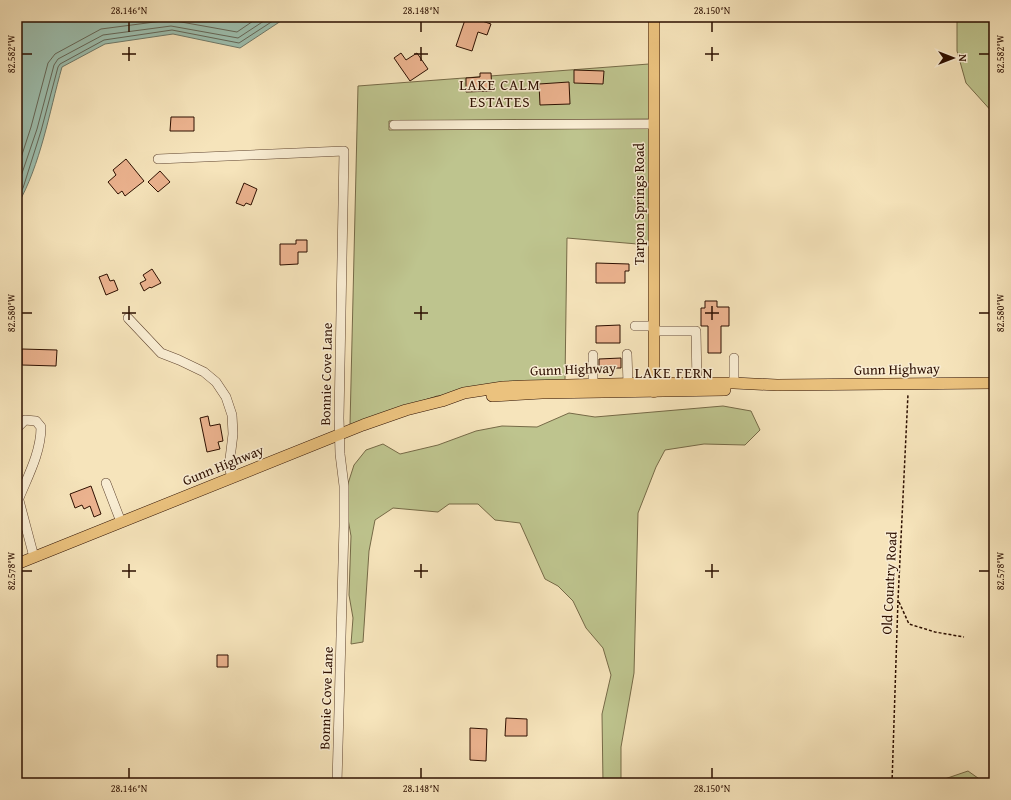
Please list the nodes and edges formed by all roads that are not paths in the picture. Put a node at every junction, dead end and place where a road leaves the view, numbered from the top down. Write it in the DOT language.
graph roads {
  1 [pos="654,17"];
  2 [pos="654,124"];
  3 [pos="394,125"];
  4 [pos="158,159"];
  5 [pos="128,318"];
  6 [pos="635,326"];
  7 [pos="654,329"];
  8 [pos="627,354"];
  9 [pos="593,355"];
  10 [pos="734,358"];
  11 [pos="593,383"];
  12 [pos="628,383"];
  13 [pos="697,383"];
  14 [pos="734,383"];
  15 [pos="994,383"];
  16 [pos="777,385"];
  17 [pos="654,387"];
  18 [pos="442,400"];
  19 [pos="17,428"];
  20 [pos="339,434"];
  21 [pos="232,477"];
  22 [pos="106,483"];
  23 [pos="18,495"];
  24 [pos="121,522"];
  25 [pos="34,557"];
  26 [pos="17,564"];
  27 [pos="338,783"];
  1 -- 2 [label="main road, Tarpon Springs Road"];
  2 -- 3 [label="street"];
  2 -- 7 [label="main road, Tarpon Springs Road"];
  4 -- 20 [label="street, Bonnie Cove Lane"];
  5 -- 21 [label="street"];
  6 -- 7 [label="street"];
  7 -- 13 [label="street"];
  7 -- 17 [label="main road, Tarpon Springs Road"];
  8 -- 12 [label="street"];
  9 -- 11 [label="street"];
  10 -- 14 [label="street"];
  11 -- 12 [label="main road, Gunn Highway"];
  11 -- 18 [label="main road, Gunn Highway"];
  12 -- 17 [label="main road, Gunn Highway"];
  13 -- 14 [label="main road, Gunn Highway"];
  13 -- 17 [label="main road, Gunn Highway"];
  14 -- 16 [label="main road, Gunn Highway"];
  15 -- 16 [label="main road, Gunn Highway"];
  16 -- 17 [label="main road, Gunn Highway"];
  17 -- 18 [label="main road, Gunn Highway"];
  18 -- 20 [label="main road, Gunn Highway"];
  19 -- 23 [label="street"];
  20 -- 21 [label="main road, Gunn Highway"];
  20 -- 27 [label="street, Bonnie Cove Lane"];
  21 -- 24 [label="main road, Gunn Highway"];
  22 -- 24 [label="street"];
  23 -- 25 [label="street"];
  24 -- 25 [label="main road, Gunn Highway"];
  25 -- 26 [label="main road, Gunn Highway"];
}
